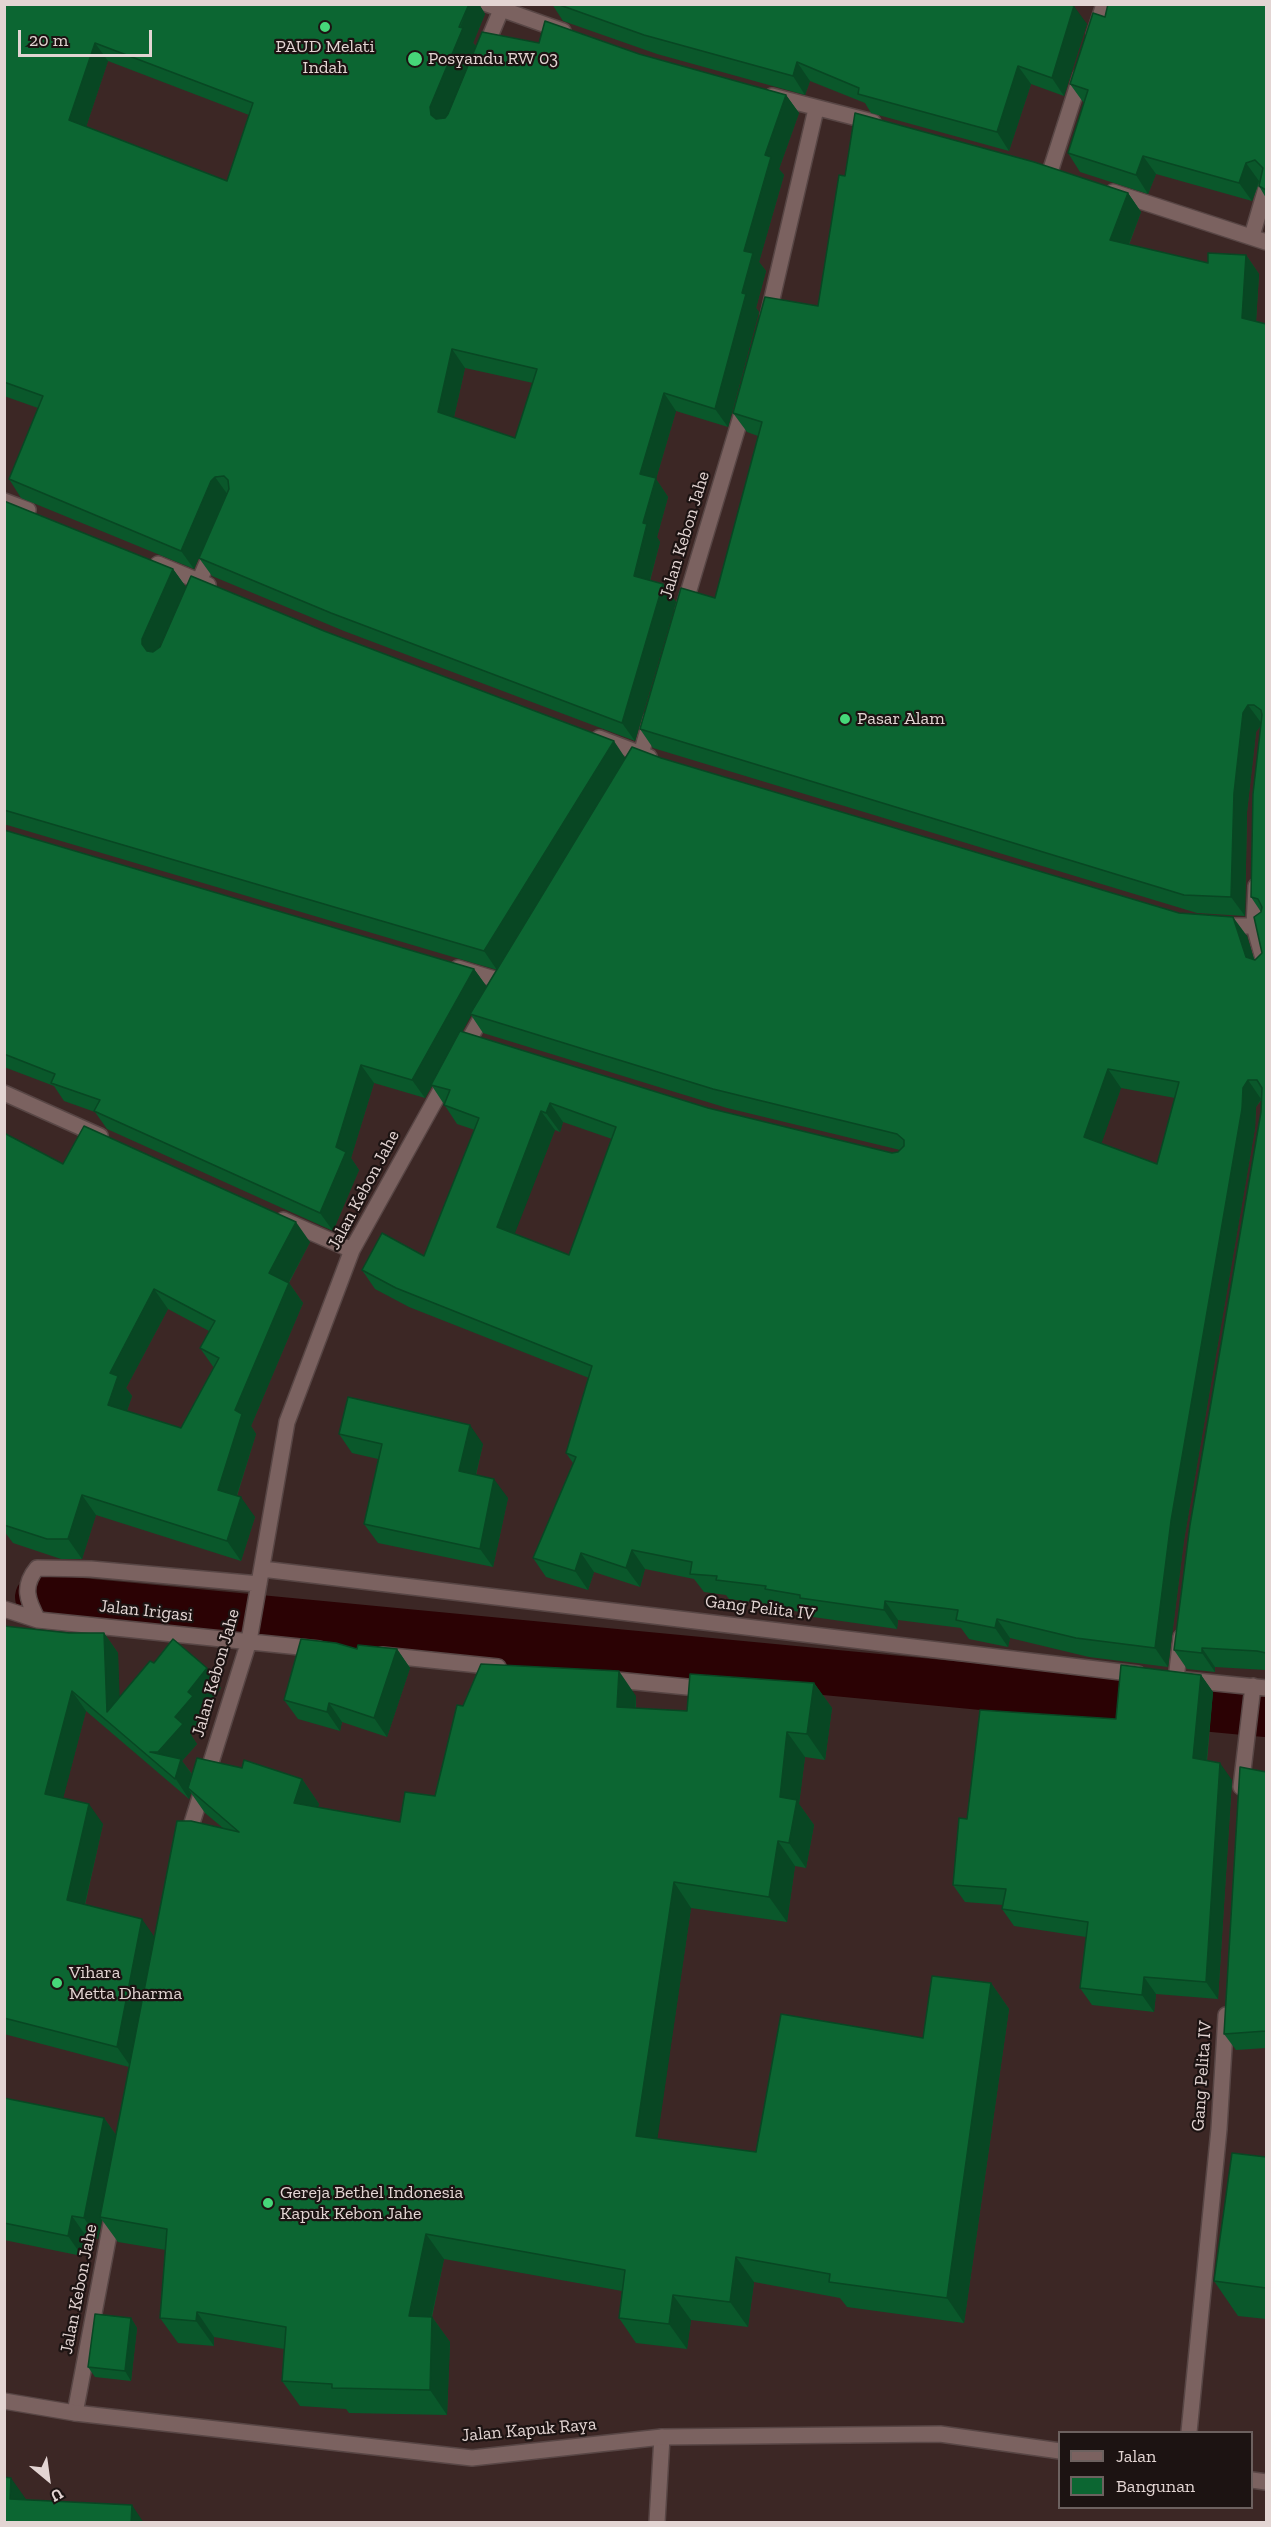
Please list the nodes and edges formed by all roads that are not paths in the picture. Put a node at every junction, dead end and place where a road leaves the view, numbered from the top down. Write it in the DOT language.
graph roads {
  1 [pos="1104,4"];
  2 [pos="494,7"];
  3 [pos="578,37"];
  4 [pos="479,64"];
  5 [pos="758,92"];
  6 [pos="816,109"];
  7 [pos="890,126"];
  8 [pos="1050,172"];
  9 [pos="1095,186"];
  10 [pos="1266,188"];
  11 [pos="1259,239"];
  12 [pos="764,333"];
  13 [pos="749,390"];
  14 [pos="4,501"];
  15 [pos="37,514"];
  16 [pos="220,532"];
  17 [pos="145,559"];
  18 [pos="199,581"];
  19 [pos="221,590"];
  20 [pos="186,611"];
  21 [pos="678,629"];
  22 [pos="654,708"];
  23 [pos="585,733"];
  24 [pos="640,754"];
  25 [pos="668,764"];
  26 [pos="622,784"];
  27 [pos="1256,872"];
  28 [pos="1206,925"];
  29 [pos="1260,926"];
  30 [pos="447,964"];
  31 [pos="1266,969"];
  32 [pos="4,1093"];
  33 [pos="117,1144"];
  34 [pos="265,1212"];
  35 [pos="352,1250"];
  36 [pos="259,1581"];
  37 [pos="4,1609"];
  38 [pos="38,1620"];
  39 [pos="1183,1622"];
  40 [pos="250,1635"];
  41 [pos="330,1650"];
  42 [pos="365,1653"];
  43 [pos="517,1669"];
  44 [pos="587,1677"];
  45 [pos="1164,1677"];
  46 [pos="715,1690"];
  47 [pos="1257,1691"];
  48 [pos="1240,1797"];
  49 [pos="182,1854"];
  50 [pos="1227,1999"];
  51 [pos="115,2203"];
  52 [pos="4,2402"];
  53 [pos="75,2413"];
  54 [pos="1189,2431"];
  55 [pos="662,2437"];
  56 [pos="1058,2451"];
  57 [pos="657,2523"];
  1 -- 8 [label="street"];
  2 -- 3 [label="street"];
  2 -- 4 [label="street"];
  5 -- 6 [label="street"];
  6 -- 7 [label="street"];
  6 -- 12 [label="street"];
  9 -- 11 [label="street"];
  10 -- 11 [label="street"];
  13 -- 21 [label="street, Jalan Kebon Jahe"];
  14 -- 15 [label="street"];
  16 -- 18 [label="street"];
  17 -- 18 [label="street"];
  18 -- 19 [label="street"];
  18 -- 20 [label="street"];
  22 -- 24 [label="street"];
  23 -- 24 [label="street"];
  24 -- 25 [label="street"];
  24 -- 26 [label="street"];
  27 -- 29 [label="street"];
  28 -- 29 [label="street"];
  29 -- 31 [label="street"];
  30 -- 35 [label="street, Jalan Kebon Jahe"];
  32 -- 33 [label="street"];
  34 -- 35 [label="street"];
  35 -- 36 [label="street, Jalan Kebon Jahe"];
  36 -- 38 [label="street, Jalan Irigasi"];
  36 -- 40 [label="street, Jalan Kebon Jahe"];
  36 -- 45 [label="street, Gang Pelita IV"];
  37 -- 38 [label="street, Jalan Irigasi"];
  38 -- 40 [label="street, Jalan Irigasi"];
  39 -- 45 [label="street"];
  40 -- 41 [label="street, Jalan Irigasi"];
  40 -- 49 [label="street, Jalan Kebon Jahe"];
  42 -- 43 [label="street"];
  44 -- 46 [label="street"];
  45 -- 47 [label="street, Gang Pelita IV"];
  47 -- 48 [label="street, Gang Pelita IV"];
  50 -- 54 [label="street, Gang Pelita IV"];
  51 -- 53 [label="street, Jalan Kebon Jahe"];
  52 -- 53 [label="street, Jalan Kapuk Raya"];
  53 -- 55 [label="street, Jalan Kapuk Raya"];
  55 -- 56 [label="street, Jalan Kapuk Raya"];
  55 -- 57 [label="street"];
}
